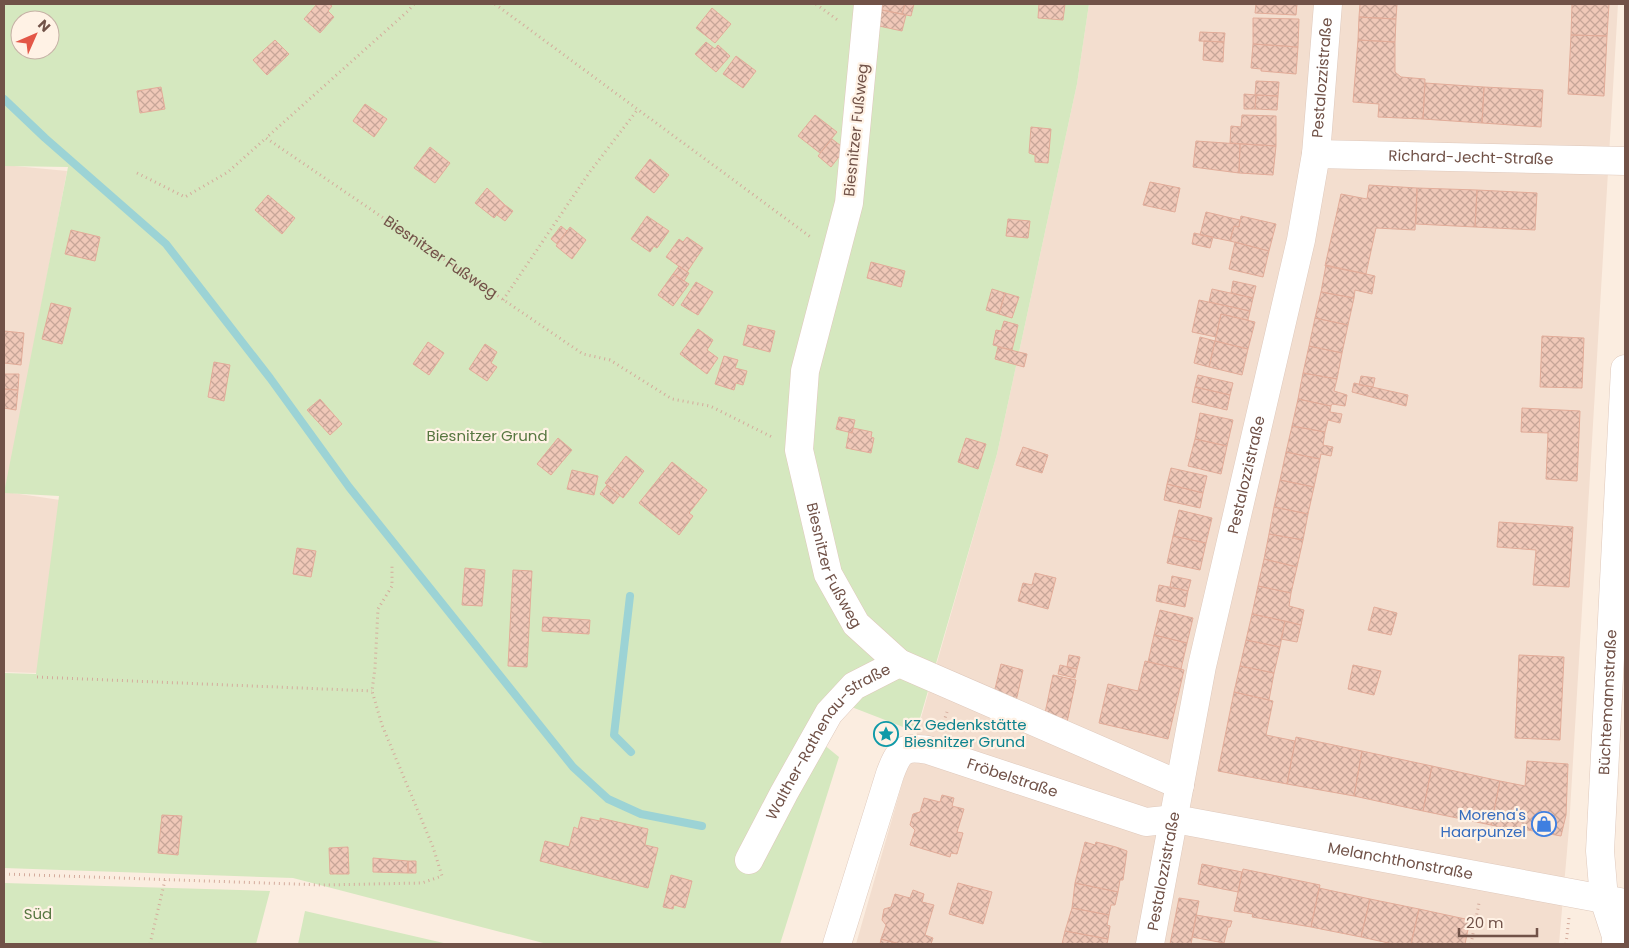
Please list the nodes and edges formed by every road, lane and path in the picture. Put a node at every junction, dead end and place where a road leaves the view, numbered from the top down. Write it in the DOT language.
graph roads {
  1 [pos="414,4"];
  2 [pos="495,4"];
  3 [pos="868,4"];
  4 [pos="1328,4"];
  5 [pos="638,109"];
  6 [pos="266,138"];
  7 [pos="1316,154"];
  8 [pos="1625,161"];
  9 [pos="138,173"];
  10 [pos="835,255"];
  11 [pos="503,300"];
  12 [pos="1625,369"];
  13 [pos="799,450"];
  14 [pos="392,566"];
  15 [pos="898,663"];
  16 [pos="37,676"];
  17 [pos="956,687"];
  18 [pos="372,692"];
  19 [pos="934,752"];
  20 [pos="1180,785"];
  21 [pos="1174,820"];
  22 [pos="749,860"];
  23 [pos="4,874"];
  24 [pos="1483,876"];
  25 [pos="165,880"];
  26 [pos="1615,901"];
  27 [pos="150,944"];
  28 [pos="837,944"];
  29 [pos="1150,944"];
  30 [pos="1471,944"];
  31 [pos="1616,944"];
  1 -- 6 [label="path"];
  2 -- 5 [label="path"];
  3 -- 10 [label="street, Biesnitzer Fußweg"];
  4 -- 7 [label="street, Pestalozzistraße"];
  5 -- 10 [label="path"];
  5 -- 11 [label="path"];
  6 -- 9 [label="path"];
  6 -- 11 [label="path, Biesnitzer Fußweg"];
  7 -- 8 [label="street, Richard-Jecht-Straße"];
  7 -- 20 [label="street, Pestalozzistraße"];
  10 -- 13 [label="street, Biesnitzer Fußweg"];
  11 -- 13 [label="path, Biesnitzer Fußweg"];
  12 -- 26 [label="street, Büchtemannstraße"];
  13 -- 15 [label="street, Biesnitzer Fußweg"];
  14 -- 18 [label="path"];
  15 -- 17 [label="street, Walther-Rathenau-Straße"];
  15 -- 22 [label="street, Walther-Rathenau-Straße"];
  16 -- 18 [label="path"];
  17 -- 19 [label="path"];
  17 -- 20 [label="street, Walther-Rathenau-Straße"];
  18 -- 25 [label="path"];
  19 -- 21 [label="street, Fröbelstraße"];
  19 -- 28 [label="street, Fröbelstraße"];
  20 -- 21 [label="street, Pestalozzistraße"];
  21 -- 24 [label="street, Melanchthonstraße"];
  21 -- 29 [label="street, Pestalozzistraße"];
  23 -- 25 [label="path"];
  24 -- 26 [label="street, Melanchthonstraße"];
  24 -- 30 [label="path"];
  25 -- 27 [label="path"];
  26 -- 31 [label="street, Büchtemannstraße"];
}
